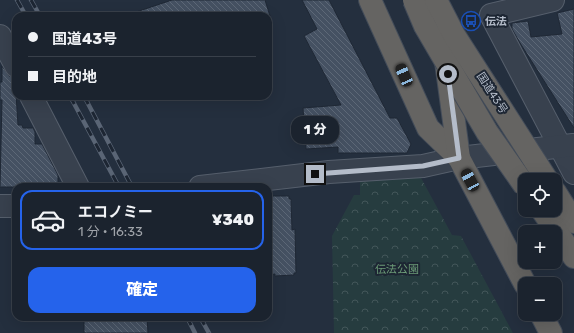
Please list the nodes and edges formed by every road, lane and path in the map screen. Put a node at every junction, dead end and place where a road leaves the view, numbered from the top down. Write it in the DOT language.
graph roads {
  1 [pos="414,0"];
  2 [pos="437,0"];
  3 [pos="553,0"];
  4 [pos="370,3"];
  5 [pos="0,36"];
  6 [pos="12,58"];
  7 [pos="33,100"];
  8 [pos="567,145"];
  9 [pos="459,158"];
  10 [pos="543,173"];
  11 [pos="574,173"];
  12 [pos="518,176"];
  13 [pos="76,183"];
  14 [pos="234,183"];
  15 [pos="562,203"];
  16 [pos="0,206"];
  17 [pos="12,206"];
  18 [pos="547,217"];
  19 [pos="574,222"];
  20 [pos="574,257"];
  21 [pos="521,277"];
  22 [pos="545,321"];
  23 [pos="551,333"];
  1 -- 12 [label="highway, 国道43号, bridge"];
  2 -- 9 [label="highway, 国道43号"];
  2 -- 10 [label="highway, 国道43号, bridge"];
  3 -- 8 [label="street"];
  4 -- 9 [label="highway, 国道43号"];
  5 -- 6 [label="street"];
  7 -- 13 [label="street"];
  8 -- 9 [label="street"];
  8 -- 11 [label="street"];
  9 -- 14 [label="street"];
  9 -- 21 [label="highway, 国道43号"];
  15 -- 19 [label="highway"];
  16 -- 17 [label="street"];
  18 -- 20 [label="highway"];
  22 -- 23 [label="highway"];
}
